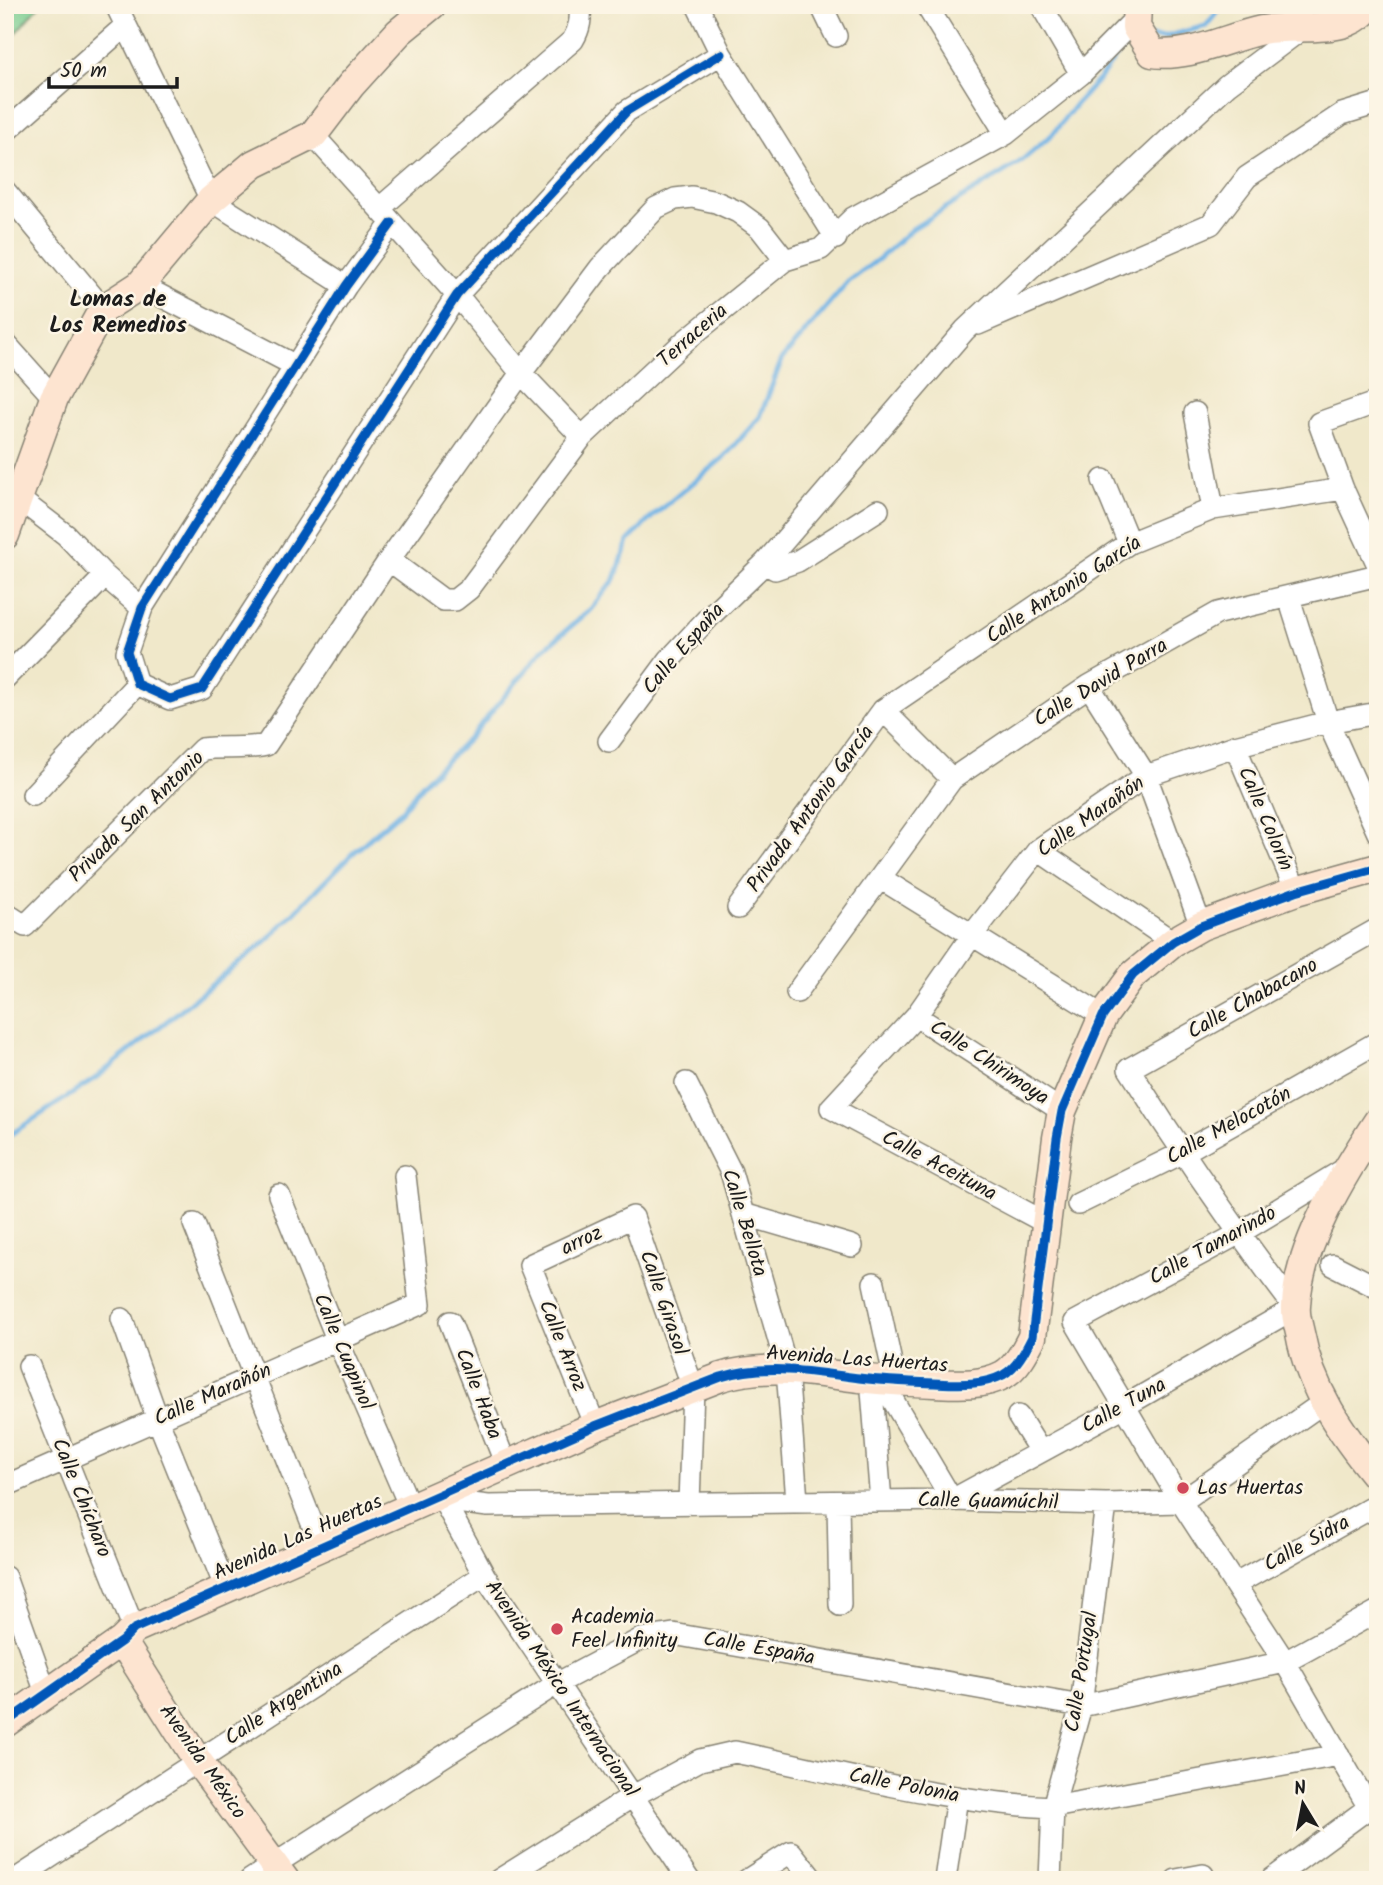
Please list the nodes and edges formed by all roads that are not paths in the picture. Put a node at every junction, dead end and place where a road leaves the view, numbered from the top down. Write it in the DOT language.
graph roads {
  1 [pos="116,5"];
  2 [pos="432,5"];
  3 [pos="580,5"];
  4 [pos="696,5"];
  5 [pos="821,5"];
  6 [pos="926,5"];
  7 [pos="1041,5"];
  8 [pos="1369,5"];
  9 [pos="1139,24"];
  10 [pos="125,26"];
  11 [pos="1303,29"];
  12 [pos="836,36"];
  13 [pos="721,54"];
  14 [pos="1081,74"];
  15 [pos="1378,103"];
  16 [pos="5,132"];
  17 [pos="1006,134"];
  18 [pos="313,135"];
  19 [pos="5,191"];
  20 [pos="211,200"];
  21 [pos="386,215"];
  22 [pos="836,238"];
  23 [pos="785,260"];
  24 [pos="140,285"];
  25 [pos="346,286"];
  26 [pos="457,295"];
  27 [pos="103,309"];
  28 [pos="965,330"];
  29 [pos="5,343"];
  30 [pos="296,366"];
  31 [pos="521,373"];
  32 [pos="54,398"];
  33 [pos="1378,402"];
  34 [pos="1195,412"];
  35 [pos="582,437"];
  36 [pos="1103,480"];
  37 [pos="1343,489"];
  38 [pos="19,499"];
  39 [pos="1213,509"];
  40 [pos="878,510"];
  41 [pos="5,535"];
  42 [pos="1129,543"];
  43 [pos="389,560"];
  44 [pos="765,563"];
  45 [pos="1378,565"];
  46 [pos="1378,575"];
  47 [pos="105,576"];
  48 [pos="1289,598"];
  49 [pos="142,608"];
  50 [pos="5,678"];
  51 [pos="137,684"];
  52 [pos="1089,686"];
  53 [pos="883,710"];
  54 [pos="1378,713"];
  55 [pos="1328,722"];
  56 [pos="609,741"];
  57 [pos="1235,746"];
  58 [pos="1146,776"];
  59 [pos="952,779"];
  60 [pos="33,795"];
  61 [pos="1378,833"];
  62 [pos="1038,850"];
  63 [pos="1378,868"];
  64 [pos="880,878"];
  65 [pos="1296,891"];
  66 [pos="738,908"];
  67 [pos="5,913"];
  68 [pos="1201,926"];
  69 [pos="1378,929"];
  70 [pos="973,934"];
  71 [pos="1173,942"];
  72 [pos="797,992"];
  73 [pos="916,1016"];
  74 [pos="1103,1017"];
  75 [pos="1378,1042"];
  76 [pos="686,1083"];
  77 [pos="831,1108"];
  78 [pos="1062,1111"];
  79 [pos="1378,1121"];
  80 [pos="1182,1153"];
  81 [pos="1348,1167"];
  82 [pos="405,1176"];
  83 [pos="279,1195"];
  84 [pos="1078,1204"];
  85 [pos="743,1214"];
  86 [pos="633,1217"];
  87 [pos="194,1224"];
  88 [pos="1048,1224"];
  89 [pos="1238,1234"];
  90 [pos="852,1246"];
  91 [pos="530,1265"];
  92 [pos="1333,1265"];
  93 [pos="874,1283"];
  94 [pos="1378,1288"];
  95 [pos="1295,1308"];
  96 [pos="122,1319"];
  97 [pos="450,1322"];
  98 [pos="337,1339"];
  99 [pos="29,1366"];
  100 [pos="787,1369"];
  101 [pos="253,1376"];
  102 [pos="882,1380"];
  103 [pos="693,1388"];
  104 [pos="1324,1402"];
  105 [pos="1123,1407"];
  106 [pos="1018,1416"];
  107 [pos="158,1420"];
  108 [pos="595,1426"];
  109 [pos="1040,1451"];
  110 [pos="66,1460"];
  111 [pos="1373,1462"];
  112 [pos="506,1465"];
  113 [pos="5,1486"];
  114 [pos="440,1494"];
  115 [pos="952,1500"];
  116 [pos="797,1501"];
  117 [pos="881,1501"];
  118 [pos="838,1502"];
  119 [pos="1181,1502"];
  120 [pos="689,1503"];
  121 [pos="1106,1504"];
  122 [pos="1378,1504"];
  123 [pos="410,1507"];
  124 [pos="321,1546"];
  125 [pos="484,1575"];
  126 [pos="5,1577"];
  127 [pos="1236,1584"];
  128 [pos="226,1589"];
  129 [pos="840,1605"];
  130 [pos="1378,1611"];
  131 [pos="15,1634"];
  132 [pos="128,1635"];
  133 [pos="1285,1662"];
  134 [pos="558,1684"];
  135 [pos="46,1693"];
  136 [pos="1081,1706"];
  137 [pos="5,1723"];
  138 [pos="1339,1755"];
  139 [pos="197,1760"];
  140 [pos="633,1796"];
  141 [pos="957,1797"];
  142 [pos="1373,1803"];
  143 [pos="1053,1807"];
  144 [pos="280,1872"];
  145 [pos="1203,1875"];
  146 [pos="15,1880"];
  147 [pos="250,1880"];
  148 [pos="499,1880"];
  149 [pos="689,1880"];
  150 [pos="747,1880"];
  151 [pos="813,1880"];
  152 [pos="945,1880"];
  153 [pos="1050,1880"];
  154 [pos="1176,1880"];
  155 [pos="1271,1880"];
  1 -- 10 [label="street"];
  2 -- 18 [label="street"];
  3 -- 21 [label="street"];
  4 -- 13 [label="street"];
  5 -- 12 [label="street"];
  6 -- 17 [label="street"];
  7 -- 14 [label="street"];
  8 -- 11 [label="street"];
  9 -- 11 [label="street"];
  9 -- 14 [label="street, Terraceria"];
  10 -- 16 [label="street"];
  10 -- 20 [label="street"];
  11 -- 28 [label="street, Calle España"];
  13 -- 22 [label="street"];
  13 -- 26 [label="street"];
  14 -- 17 [label="street, Terraceria"];
  15 -- 28 [label="street"];
  17 -- 22 [label="street, Terraceria"];
  18 -- 20 [label="street"];
  18 -- 21 [label="street"];
  19 -- 27 [label="street"];
  20 -- 24 [label="street"];
  20 -- 25 [label="street"];
  21 -- 25 [label="street"];
  21 -- 26 [label="street"];
  22 -- 23 [label="street, Terraceria"];
  23 -- 31 [label="street"];
  23 -- 35 [label="street, Terraceria"];
  24 -- 27 [label="street"];
  24 -- 30 [label="street"];
  25 -- 30 [label="street"];
  26 -- 31 [label="street"];
  26 -- 51 [label="street"];
  27 -- 32 [label="street"];
  28 -- 44 [label="street, Calle España"];
  29 -- 32 [label="street"];
  30 -- 49 [label="street"];
  31 -- 35 [label="street"];
  31 -- 43 [label="street"];
  32 -- 38 [label="street"];
  33 -- 37 [label="street"];
  34 -- 39 [label="street"];
  35 -- 43 [label="street, Terraceria"];
  36 -- 42 [label="street"];
  37 -- 39 [label="street, Calle Antonio García"];
  37 -- 45 [label="street"];
  38 -- 41 [label="street"];
  38 -- 47 [label="street"];
  39 -- 42 [label="street, Calle Antonio García"];
  40 -- 44 [label="street"];
  42 -- 53 [label="street, Calle Antonio García"];
  43 -- 67 [label="street, Privada San Antonio"];
  44 -- 56 [label="street, Calle España"];
  46 -- 48 [label="street, Calle David Parra"];
  47 -- 49 [label="street"];
  47 -- 50 [label="street"];
  48 -- 52 [label="street, Calle David Parra"];
  48 -- 55 [label="street"];
  49 -- 51 [label="street"];
  51 -- 60 [label="street"];
  52 -- 58 [label="street"];
  52 -- 59 [label="street, Calle David Parra"];
  53 -- 59 [label="street"];
  53 -- 66 [label="street, Privada Antonio García"];
  54 -- 55 [label="street, Calle Marañón"];
  55 -- 57 [label="street, Calle Marañón"];
  55 -- 61 [label="street"];
  57 -- 58 [label="street, Calle Marañón"];
  57 -- 65 [label="street, Calle Colorín"];
  58 -- 62 [label="street, Calle Marañón"];
  58 -- 68 [label="street"];
  59 -- 64 [label="street, Calle David Parra"];
  62 -- 70 [label="street, Calle Marañón"];
  62 -- 71 [label="street"];
  63 -- 65 [label="street, Avenida Las Huertas"];
  64 -- 70 [label="street"];
  64 -- 72 [label="street, Calle David Parra"];
  65 -- 68 [label="street, Avenida Las Huertas"];
  68 -- 71 [label="street, Avenida Las Huertas"];
  69 -- 80 [label="street, Calle Chabacano"];
  70 -- 73 [label="street, Calle Marañón"];
  70 -- 74 [label="street"];
  71 -- 74 [label="street, Avenida Las Huertas"];
  73 -- 77 [label="street, Calle Marañón"];
  73 -- 78 [label="street, Calle Chirimoya"];
  74 -- 78 [label="street, Avenida Las Huertas"];
  75 -- 80 [label="street, Calle Melocotón"];
  76 -- 85 [label="street, Calle Bellota"];
  77 -- 88 [label="street, Calle Aceituna"];
  78 -- 88 [label="street, Avenida Las Huertas"];
  79 -- 81 [label="street"];
  80 -- 84 [label="street, Calle Melocotón"];
  80 -- 89 [label="street"];
  81 -- 89 [label="street, Calle Tamarindo"];
  81 -- 95 [label="street"];
  82 -- 98 [label="street, Calle Marañón"];
  83 -- 98 [label="street, Calle Cuapinol"];
  85 -- 90 [label="street"];
  85 -- 100 [label="street, Calle Bellota"];
  86 -- 91 [label="street, arroz"];
  86 -- 103 [label="street, Calle Girasol"];
  87 -- 101 [label="street"];
  88 -- 102 [label="street, Avenida Las Huertas"];
  89 -- 95 [label="street"];
  89 -- 105 [label="street, Calle Tamarindo"];
  91 -- 108 [label="street, Calle Arroz"];
  92 -- 94 [label="street"];
  93 -- 102 [label="street"];
  95 -- 104 [label="street"];
  95 -- 105 [label="street, Calle Tuna"];
  96 -- 107 [label="street"];
  97 -- 112 [label="street, Calle Haba"];
  98 -- 101 [label="street, Calle Marañón"];
  98 -- 123 [label="street, Calle Cuapinol"];
  99 -- 110 [label="street, Calle Chícharo"];
  100 -- 102 [label="street, Avenida Las Huertas"];
  100 -- 103 [label="street, Avenida Las Huertas"];
  100 -- 116 [label="street, Calle Bellota"];
  101 -- 107 [label="street, Calle Marañón"];
  101 -- 124 [label="street"];
  102 -- 115 [label="street"];
  102 -- 117 [label="street"];
  103 -- 108 [label="street, Avenida Las Huertas"];
  103 -- 120 [label="street"];
  104 -- 111 [label="street"];
  104 -- 119 [label="street"];
  105 -- 109 [label="street, Calle Tuna"];
  105 -- 119 [label="street"];
  106 -- 109 [label="street"];
  107 -- 110 [label="street, Calle Marañón"];
  107 -- 128 [label="street"];
  108 -- 112 [label="street, Avenida Las Huertas"];
  109 -- 115 [label="street, Calle Tuna"];
  110 -- 113 [label="street, Calle Marañón"];
  110 -- 132 [label="street, Calle Chícharo"];
  112 -- 114 [label="street, Avenida Las Huertas"];
  114 -- 120 [label="street, Calle Guamúchil"];
  114 -- 123 [label="street, Avenida Las Huertas"];
  114 -- 125 [label="street, Avenida México Internacional"];
  115 -- 117 [label="street, Calle Guamúchil"];
  115 -- 121 [label="street, Calle Guamúchil"];
  116 -- 118 [label="street, Calle Guamúchil"];
  116 -- 120 [label="street, Calle Guamúchil"];
  117 -- 118 [label="street, Calle Guamúchil"];
  118 -- 129 [label="street"];
  119 -- 121 [label="street, Calle Guamúchil"];
  119 -- 127 [label="street"];
  121 -- 136 [label="street, Calle Portugal"];
  122 -- 127 [label="street, Calle Sidra"];
  123 -- 124 [label="street, Avenida Las Huertas"];
  124 -- 128 [label="street, Avenida Las Huertas"];
  125 -- 134 [label="street, Avenida México Internacional"];
  125 -- 139 [label="street, Calle Argentina"];
  126 -- 131 [label="street"];
  127 -- 133 [label="street"];
  128 -- 132 [label="street, Avenida Las Huertas"];
  130 -- 133 [label="street"];
  131 -- 135 [label="street"];
  132 -- 135 [label="street, Avenida Las Huertas"];
  132 -- 139 [label="street, Avenida México"];
  133 -- 136 [label="street"];
  133 -- 138 [label="street"];
  134 -- 136 [label="street, Calle España"];
  134 -- 140 [label="street, Avenida México Internacional"];
  134 -- 144 [label="street, Calle España"];
  135 -- 137 [label="street, Avenida Las Huertas"];
  136 -- 143 [label="street, Calle Portugal"];
  138 -- 142 [label="street"];
  138 -- 143 [label="street, Calle Polonia"];
  139 -- 144 [label="street, Avenida México"];
  139 -- 146 [label="street, Calle Argentina"];
  140 -- 141 [label="street, Calle Polonia"];
  140 -- 148 [label="street, Calle Polonia"];
  140 -- 149 [label="street, Avenida México Internacional"];
  141 -- 143 [label="street, Calle Polonia"];
  141 -- 152 [label="street"];
  142 -- 155 [label="street"];
  143 -- 153 [label="street, Calle Portugal"];
  144 -- 147 [label="street, Calle España"];
  145 -- 154 [label="street"];
  150 -- 151 [label="street"];
}
